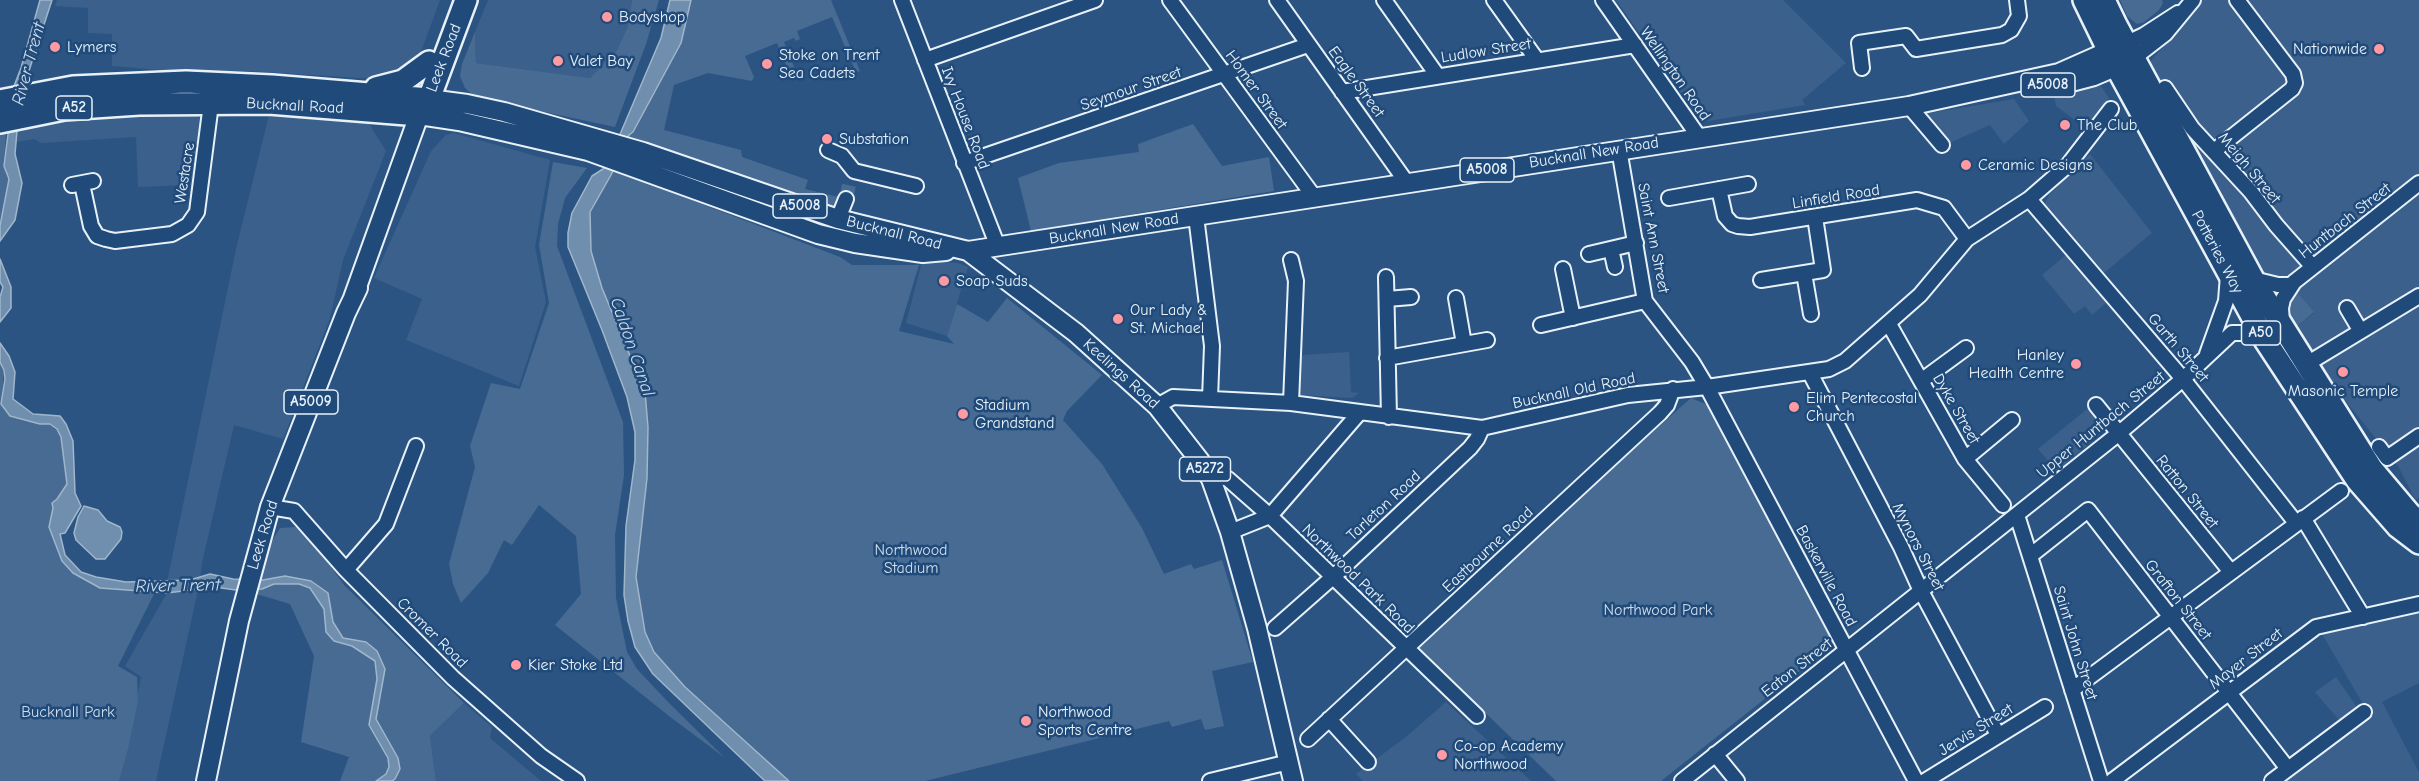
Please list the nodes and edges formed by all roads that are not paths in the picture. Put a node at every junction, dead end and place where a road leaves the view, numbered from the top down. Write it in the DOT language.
graph roads {
  1 [pos="452,0"];
  2 [pos="466,0"];
  3 [pos="478,0"];
  4 [pos="902,0"];
  5 [pos="1095,0"];
  6 [pos="1170,0"];
  7 [pos="1277,0"];
  8 [pos="1384,0"];
  9 [pos="1494,0"];
  10 [pos="1603,0"];
  11 [pos="2017,0"];
  12 [pos="2084,0"];
  13 [pos="2104,0"];
  14 [pos="2237,0"];
  15 [pos="2187,4"];
  16 [pos="1308,45"];
  17 [pos="1635,45"];
  18 [pos="2121,55"];
  19 [pos="926,60"];
  20 [pos="1537,60"];
  21 [pos="429,62"];
  22 [pos="1862,68"];
  23 [pos="1224,75"];
  24 [pos="1437,75"];
  25 [pos="212,82"];
  26 [pos="2165,88"];
  27 [pos="348,91"];
  28 [pos="1342,92"];
  29 [pos="271,94"];
  30 [pos="311,97"];
  31 [pos="212,103"];
  32 [pos="10,105"];
  33 [pos="1909,106"];
  34 [pos="424,107"];
  35 [pos="2111,109"];
  36 [pos="1699,137"];
  37 [pos="1942,145"];
  38 [pos="1619,149"];
  39 [pos="828,150"];
  40 [pos="2214,151"];
  41 [pos="639,159"];
  42 [pos="964,163"];
  43 [pos="854,171"];
  44 [pos="82,183"];
  45 [pos="1407,183"];
  46 [pos="2419,183"];
  47 [pos="1748,184"];
  48 [pos="916,186"];
  49 [pos="1719,189"];
  50 [pos="1315,198"];
  51 [pos="1669,198"];
  52 [pos="2029,199"];
  53 [pos="1196,216"];
  54 [pos="1815,217"];
  55 [pos="838,219"];
  56 [pos="1967,239"];
  57 [pos="1636,243"];
  58 [pos="998,247"];
  59 [pos="1611,249"];
  60 [pos="964,250"];
  61 [pos="1589,254"];
  62 [pos="1296,265"];
  63 [pos="1615,267"];
  64 [pos="2313,267"];
  65 [pos="1563,269"];
  66 [pos="1804,273"];
  67 [pos="2228,273"];
  68 [pos="1386,277"];
  69 [pos="2253,279"];
  70 [pos="1761,280"];
  71 [pos="2292,285"];
  72 [pos="2419,296"];
  73 [pos="1411,297"];
  74 [pos="1456,298"];
  75 [pos="1387,299"];
  76 [pos="1646,301"];
  77 [pos="2347,308"];
  78 [pos="1811,314"];
  79 [pos="1573,318"];
  80 [pos="1889,324"];
  81 [pos="1541,325"];
  82 [pos="2282,325"];
  83 [pos="2360,330"];
  84 [pos="1487,340"];
  85 [pos="2265,340"];
  86 [pos="1464,344"];
  87 [pos="1966,348"];
  88 [pos="1387,358"];
  89 [pos="2206,359"];
  90 [pos="2315,359"];
  91 [pos="1810,373"];
  92 [pos="2183,379"];
  93 [pos="1921,381"];
  94 [pos="1707,387"];
  95 [pos="1673,389"];
  96 [pos="1210,399"];
  97 [pos="1291,403"];
  98 [pos="2096,405"];
  99 [pos="1157,406"];
  100 [pos="1360,412"];
  101 [pos="1389,417"];
  102 [pos="2012,420"];
  103 [pos="1482,428"];
  104 [pos="2118,434"];
  105 [pos="2419,436"];
  106 [pos="416,446"];
  107 [pos="2379,447"];
  108 [pos="1965,459"];
  109 [pos="1211,479"];
  110 [pos="2333,492"];
  111 [pos="2003,505"];
  112 [pos="270,507"];
  113 [pos="2017,515"];
  114 [pos="1270,516"];
  115 [pos="2416,518"];
  116 [pos="2299,520"];
  117 [pos="1230,532"];
  118 [pos="2419,543"];
  119 [pos="2030,556"];
  120 [pos="346,570"];
  121 [pos="2230,572"];
  122 [pos="1334,576"];
  123 [pos="1921,591"];
  124 [pos="2419,603"];
  125 [pos="2172,616"];
  126 [pos="2363,617"];
  127 [pos="1275,628"];
  128 [pos="1406,649"];
  129 [pos="1847,650"];
  130 [pos="2072,690"];
  131 [pos="2229,694"];
  132 [pos="2045,706"];
  133 [pos="2364,712"];
  134 [pos="1477,716"];
  135 [pos="1329,719"];
  136 [pos="1311,733"];
  137 [pos="1998,735"];
  138 [pos="1715,754"];
  139 [pos="1289,762"];
  140 [pos="1368,762"];
  141 [pos="2288,770"];
  142 [pos="206,781"];
  143 [pos="577,781"];
  144 [pos="1210,781"];
  145 [pos="1293,781"];
  146 [pos="1682,781"];
  147 [pos="1737,781"];
  148 [pos="1916,781"];
  149 [pos="1925,781"];
  150 [pos="2101,781"];
  151 [pos="2112,781"];
  152 [pos="2272,781"];
  1 -- 21 [label="highway, Leek Road"];
  2 -- 34 [label="highway, Leek Road"];
  3 -- 34 [label="highway"];
  4 -- 19 [label="street, Ivy House Road"];
  5 -- 19 [label="street"];
  6 -- 23 [label="street, Homer Street"];
  7 -- 16 [label="street, Eagle Street"];
  8 -- 24 [label="street"];
  9 -- 20 [label="street"];
  10 -- 17 [label="street, Wellington Road"];
  11 -- 22 [label="street"];
  12 -- 18 [label="highway, Potteries Way / A50"];
  13 -- 18 [label="highway, Potteries Way / A50"];
  14 -- 40 [label="street"];
  15 -- 18 [label="street"];
  16 -- 23 [label="street, Seymour Street"];
  16 -- 28 [label="street, Eagle Street"];
  17 -- 20 [label="street, Ludlow Street"];
  17 -- 36 [label="street, Wellington Road"];
  18 -- 33 [label="main road, Bucknall New Road / A5008"];
  18 -- 67 [label="highway, Potteries Way / A50"];
  18 -- 69 [label="highway, Potteries Way / A50"];
  19 -- 42 [label="street, Ivy House Road"];
  20 -- 24 [label="street, Ludlow Street"];
  21 -- 27 [label="highway, A52"];
  21 -- 34 [label="highway, Leek Road"];
  23 -- 42 [label="street, Seymour Street"];
  23 -- 50 [label="street, Homer Street"];
  24 -- 28 [label="street, Ludlow Street"];
  25 -- 29 [label="highway, Bucknall Road / A52"];
  25 -- 31 [label="street, Westacre"];
  25 -- 32 [label="highway, Bucknall Road / A52"];
  26 -- 40 [label="street, Meigh Street"];
  27 -- 30 [label="highway, Bucknall Road / A52"];
  27 -- 34 [label="highway"];
  28 -- 45 [label="street, Eagle Street"];
  29 -- 30 [label="highway, Bucknall Road / A52"];
  29 -- 31 [label="highway, Bucknall Road / A52"];
  30 -- 34 [label="highway, Bucknall Road / A52"];
  31 -- 32 [label="highway, Bucknall Road / A52"];
  31 -- 44 [label="street, Westacre"];
  33 -- 36 [label="main road, Bucknall New Road / A5008"];
  33 -- 37 [label="street"];
  34 -- 41 [label="main road, Bucknall Road"];
  34 -- 112 [label="main road, Leek Road / A5009"];
  35 -- 52 [label="street, Bucknall Old Road"];
  36 -- 38 [label="main road, Bucknall New Road / A5008"];
  38 -- 45 [label="main road, Bucknall New Road / A5008"];
  38 -- 57 [label="street, Saint Ann Street"];
  39 -- 43 [label="street"];
  40 -- 64 [label="street, Meigh Street"];
  41 -- 55 [label="main road, Bucknall Road / A5008"];
  41 -- 60 [label="main road, Bucknall Road / A5008"];
  42 -- 58 [label="street, Ivy House Road"];
  43 -- 48 [label="street"];
  43 -- 55 [label="street"];
  45 -- 50 [label="main road, Bucknall New Road / A5008"];
  46 -- 64 [label="street, Huntbach Street"];
  47 -- 49 [label="street"];
  49 -- 51 [label="street"];
  49 -- 54 [label="street, Linfield Road"];
  50 -- 53 [label="main road, Bucknall New Road / A5008"];
  52 -- 56 [label="street, Bucknall Old Road"];
  52 -- 92 [label="street, Garth Street"];
  53 -- 58 [label="main road, Bucknall New Road / A5008"];
  53 -- 96 [label="street"];
  54 -- 56 [label="street, Linfield Road"];
  54 -- 66 [label="street"];
  55 -- 60 [label="main road, Bucknall Road / A5008"];
  56 -- 80 [label="street, Bucknall Old Road"];
  57 -- 59 [label="street"];
  57 -- 76 [label="street, Saint Ann Street"];
  58 -- 60 [label="main road, A5008"];
  59 -- 61 [label="street"];
  59 -- 63 [label="street"];
  60 -- 99 [label="main road, Keelings Road / A5272"];
  62 -- 97 [label="street"];
  64 -- 71 [label="street, Huntbach Street"];
  65 -- 79 [label="street"];
  66 -- 70 [label="street"];
  66 -- 78 [label="street"];
  67 -- 85 [label="highway, Potteries Way / A50"];
  67 -- 89 [label="street, Upper Huntbach Street"];
  68 -- 75 [label="street"];
  69 -- 71 [label="street"];
  69 -- 82 [label="highway, Potteries Way / A50"];
  71 -- 82 [label="street, Huntbach Street"];
  72 -- 83 [label="street"];
  73 -- 75 [label="street"];
  74 -- 86 [label="street"];
  75 -- 88 [label="street"];
  76 -- 79 [label="street"];
  76 -- 94 [label="street, Saint Ann Street"];
  77 -- 83 [label="street"];
  79 -- 81 [label="street"];
  80 -- 91 [label="street, Bucknall Old Road"];
  80 -- 93 [label="street, Dyke Street"];
  82 -- 115 [label="highway, Potteries Way / A50"];
  83 -- 90 [label="street"];
  84 -- 86 [label="street"];
  85 -- 89 [label="street, Upper Huntbach Street"];
  85 -- 118 [label="highway, Potteries Way / A50"];
  86 -- 88 [label="street"];
  87 -- 93 [label="street"];
  88 -- 101 [label="street"];
  89 -- 92 [label="street, Upper Huntbach Street"];
  91 -- 94 [label="street, Bucknall Old Road"];
  91 -- 123 [label="street, Mynors Street"];
  92 -- 104 [label="street, Upper Huntbach Street"];
  92 -- 116 [label="street, Garth Street"];
  93 -- 108 [label="street, Dyke Street"];
  94 -- 95 [label="street, Bucknall Old Road"];
  94 -- 129 [label="street, Baskerville Road"];
  95 -- 103 [label="street, Bucknall Old Road"];
  95 -- 128 [label="street, Eastbourne Road"];
  96 -- 97 [label="street, Bucknall Old Road"];
  96 -- 99 [label="street, Bucknall Old Road"];
  97 -- 100 [label="street, Bucknall Old Road"];
  98 -- 104 [label="street, Ratton Street"];
  99 -- 109 [label="main road, Keelings Road / A5272"];
  100 -- 101 [label="street, Bucknall Old Road"];
  100 -- 114 [label="street"];
  101 -- 103 [label="street, Bucknall Old Road"];
  102 -- 108 [label="street"];
  103 -- 122 [label="street, Tarleton Road"];
  104 -- 113 [label="street, Upper Huntbach Street"];
  104 -- 121 [label="street, Ratton Street"];
  105 -- 107 [label="street"];
  106 -- 120 [label="street"];
  108 -- 111 [label="street, Dyke Street"];
  109 -- 114 [label="street, Northwood Park Road"];
  109 -- 117 [label="main road, Keelings Road / A5272"];
  110 -- 116 [label="street"];
  112 -- 120 [label="street, Cromer Road"];
  112 -- 142 [label="main road, Leek Road / A5009"];
  113 -- 119 [label="street, Saint John Street"];
  113 -- 123 [label="street, Eaton Street"];
  114 -- 117 [label="street"];
  114 -- 122 [label="street, Northwood Park Road"];
  116 -- 121 [label="street"];
  116 -- 126 [label="street, Garth Street"];
  117 -- 139 [label="main road, Keelings Road / A5272"];
  119 -- 125 [label="street, Grafton Street"];
  119 -- 130 [label="street, Saint John Street"];
  120 -- 143 [label="street, Cromer Road"];
  121 -- 125 [label="street"];
  122 -- 127 [label="street, Tarleton Road"];
  122 -- 128 [label="street, Northwood Park Road"];
  123 -- 129 [label="street, Eaton Street"];
  123 -- 137 [label="street, Mynors Street"];
  124 -- 126 [label="street, Mayer Street"];
  125 -- 130 [label="street"];
  125 -- 131 [label="street, Grafton Street"];
  126 -- 131 [label="street, Mayer Street"];
  128 -- 134 [label="street, Northwood Park Road"];
  128 -- 135 [label="street, Eastbourne Road"];
  129 -- 138 [label="street, Eaton Street"];
  129 -- 148 [label="street, Baskerville Road"];
  130 -- 150 [label="street, Saint John Street"];
  131 -- 141 [label="street, Grafton Street"];
  131 -- 151 [label="street, Mayer Street"];
  132 -- 137 [label="street, Jervis Street"];
  133 -- 141 [label="street"];
  135 -- 136 [label="street, Eastbourne Road"];
  135 -- 140 [label="street"];
  137 -- 149 [label="street, Jervis Street"];
  138 -- 146 [label="street, Eaton Street"];
  138 -- 147 [label="street"];
  139 -- 144 [label="street"];
  139 -- 145 [label="main road, Keelings Road / A5272"];
  141 -- 152 [label="street"];
}
